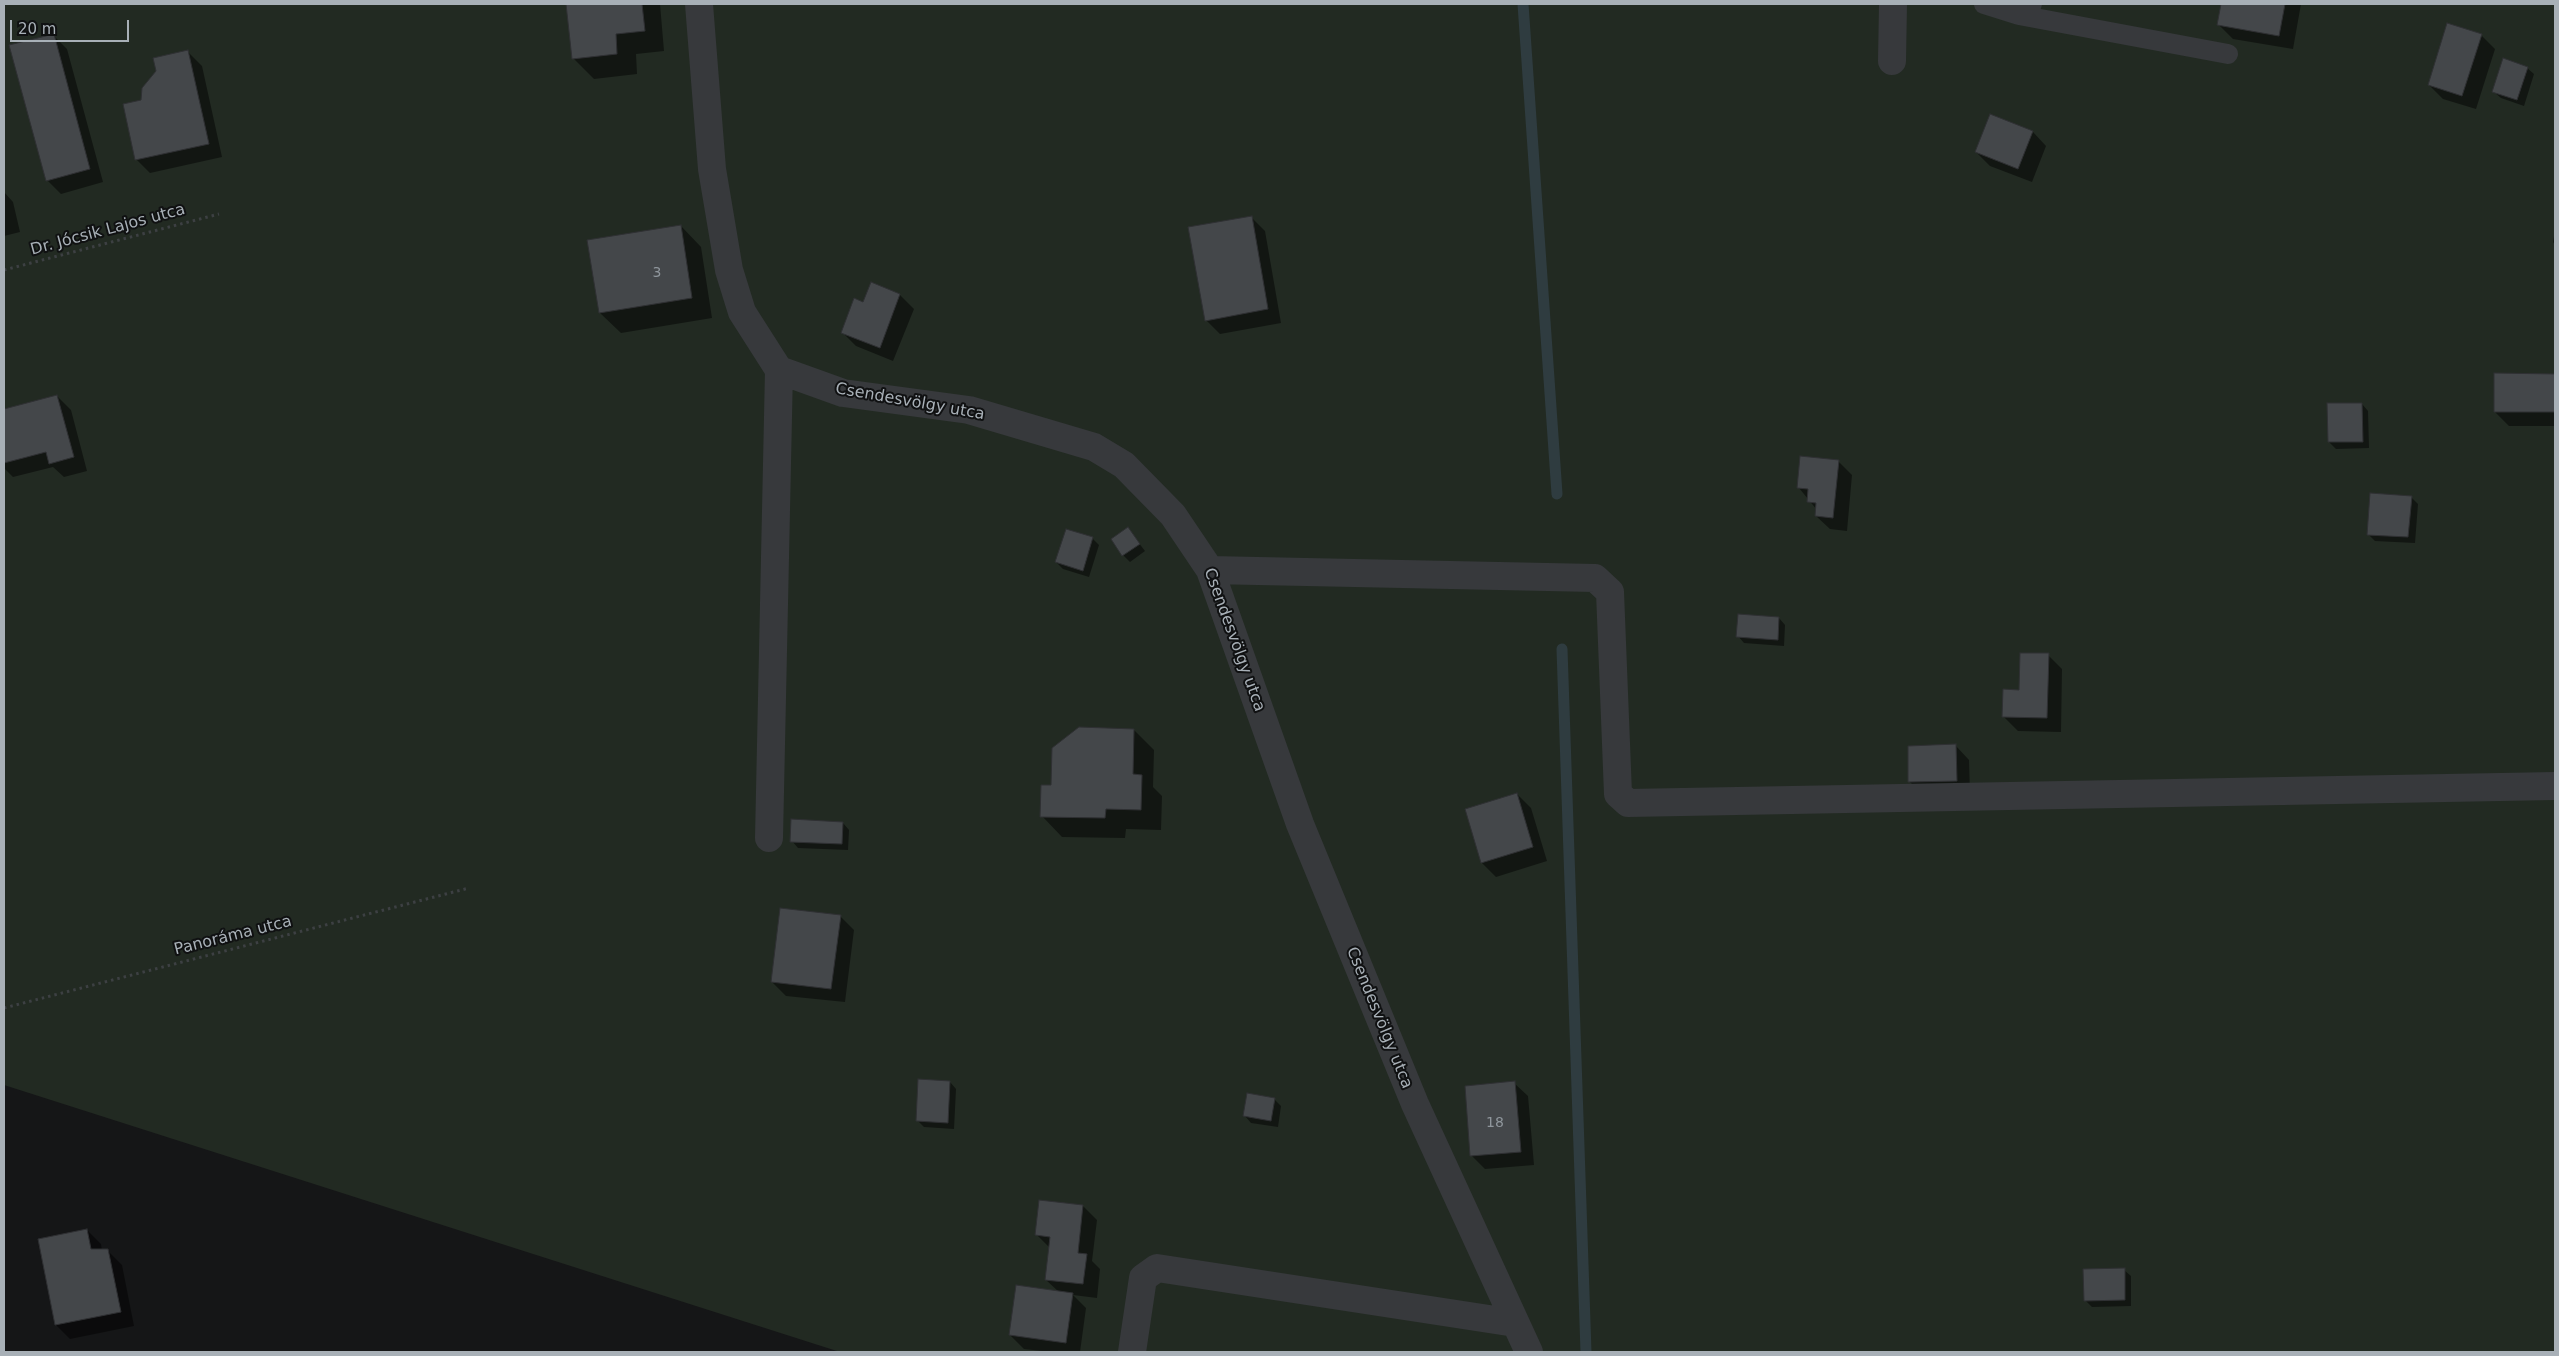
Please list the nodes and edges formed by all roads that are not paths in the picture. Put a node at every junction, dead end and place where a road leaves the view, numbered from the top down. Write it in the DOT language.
graph roads {
  1 [pos="699,4"];
  2 [pos="1894,4"];
  3 [pos="1984,4"];
  4 [pos="2026,10"];
  5 [pos="2228,54"];
  6 [pos="1892,61"];
  7 [pos="779,370"];
  8 [pos="1210,570"];
  9 [pos="2555,786"];
  10 [pos="769,838"];
  11 [pos="1515,1323"];
  12 [pos="1132,1352"];
  13 [pos="1529,1352"];
  1 -- 7 [label="street"];
  2 -- 6 [label="street"];
  3 -- 4 [label="lane"];
  4 -- 5 [label="lane"];
  7 -- 8 [label="street, Csendesvölgy utca"];
  7 -- 10 [label="street"];
  8 -- 9 [label="street"];
  8 -- 11 [label="street, Csendesvölgy utca"];
  11 -- 12 [label="street"];
  11 -- 13 [label="street, Csendesvölgy utca"];
}
